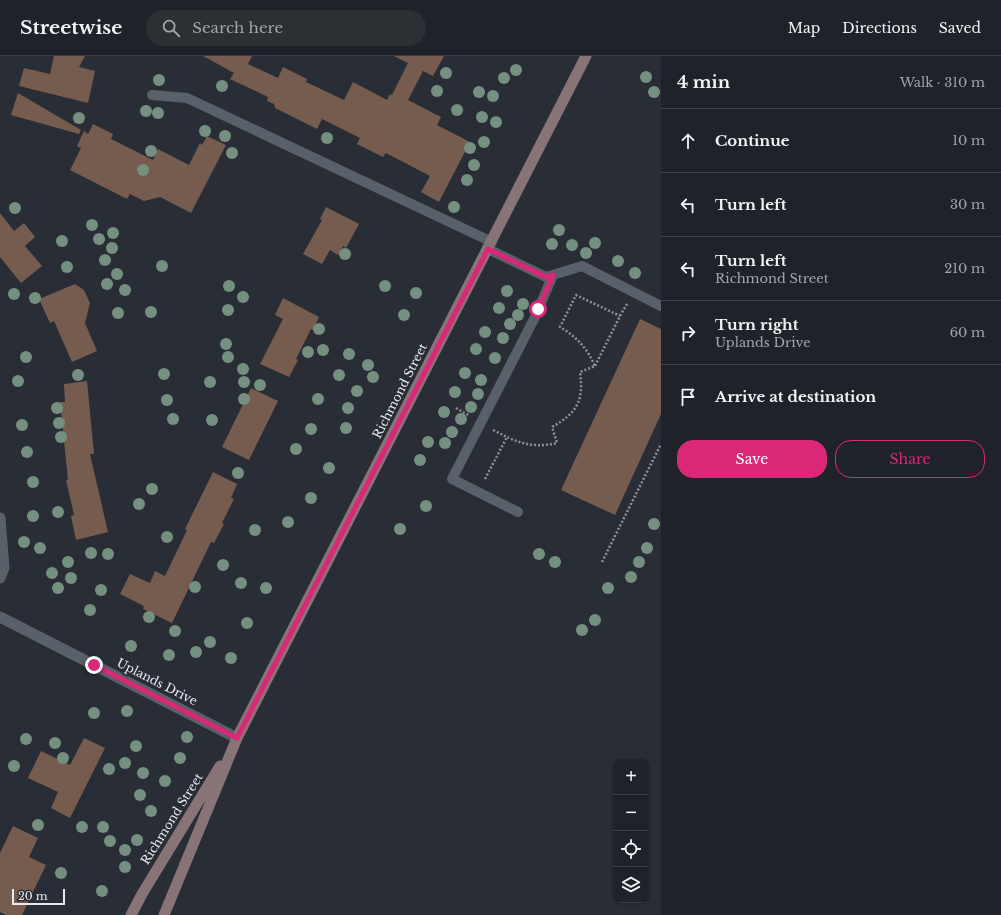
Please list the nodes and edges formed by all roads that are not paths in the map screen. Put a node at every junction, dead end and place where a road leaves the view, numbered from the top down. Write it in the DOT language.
graph roads {
  1 [pos="586,56"];
  2 [pos="152,96"];
  3 [pos="490,245"];
  4 [pos="553,275"];
  5 [pos="661,306"];
  6 [pos="518,512"];
  7 [pos="0,518"];
  8 [pos="0,578"];
  9 [pos="0,617"];
  10 [pos="237,738"];
  11 [pos="131,915"];
  12 [pos="164,915"];
  1 -- 3 [label="main road, Richmond Street"];
  2 -- 3 [label="lane"];
  3 -- 4 [label="lane"];
  3 -- 10 [label="main road, Richmond Street"];
  4 -- 5 [label="lane"];
  4 -- 6 [label="lane"];
  7 -- 8 [label="street"];
  9 -- 10 [label="street, Uplands Drive"];
  10 -- 11 [label="main road, Richmond Street"];
  10 -- 12 [label="main road, Richmond Street"];
}
